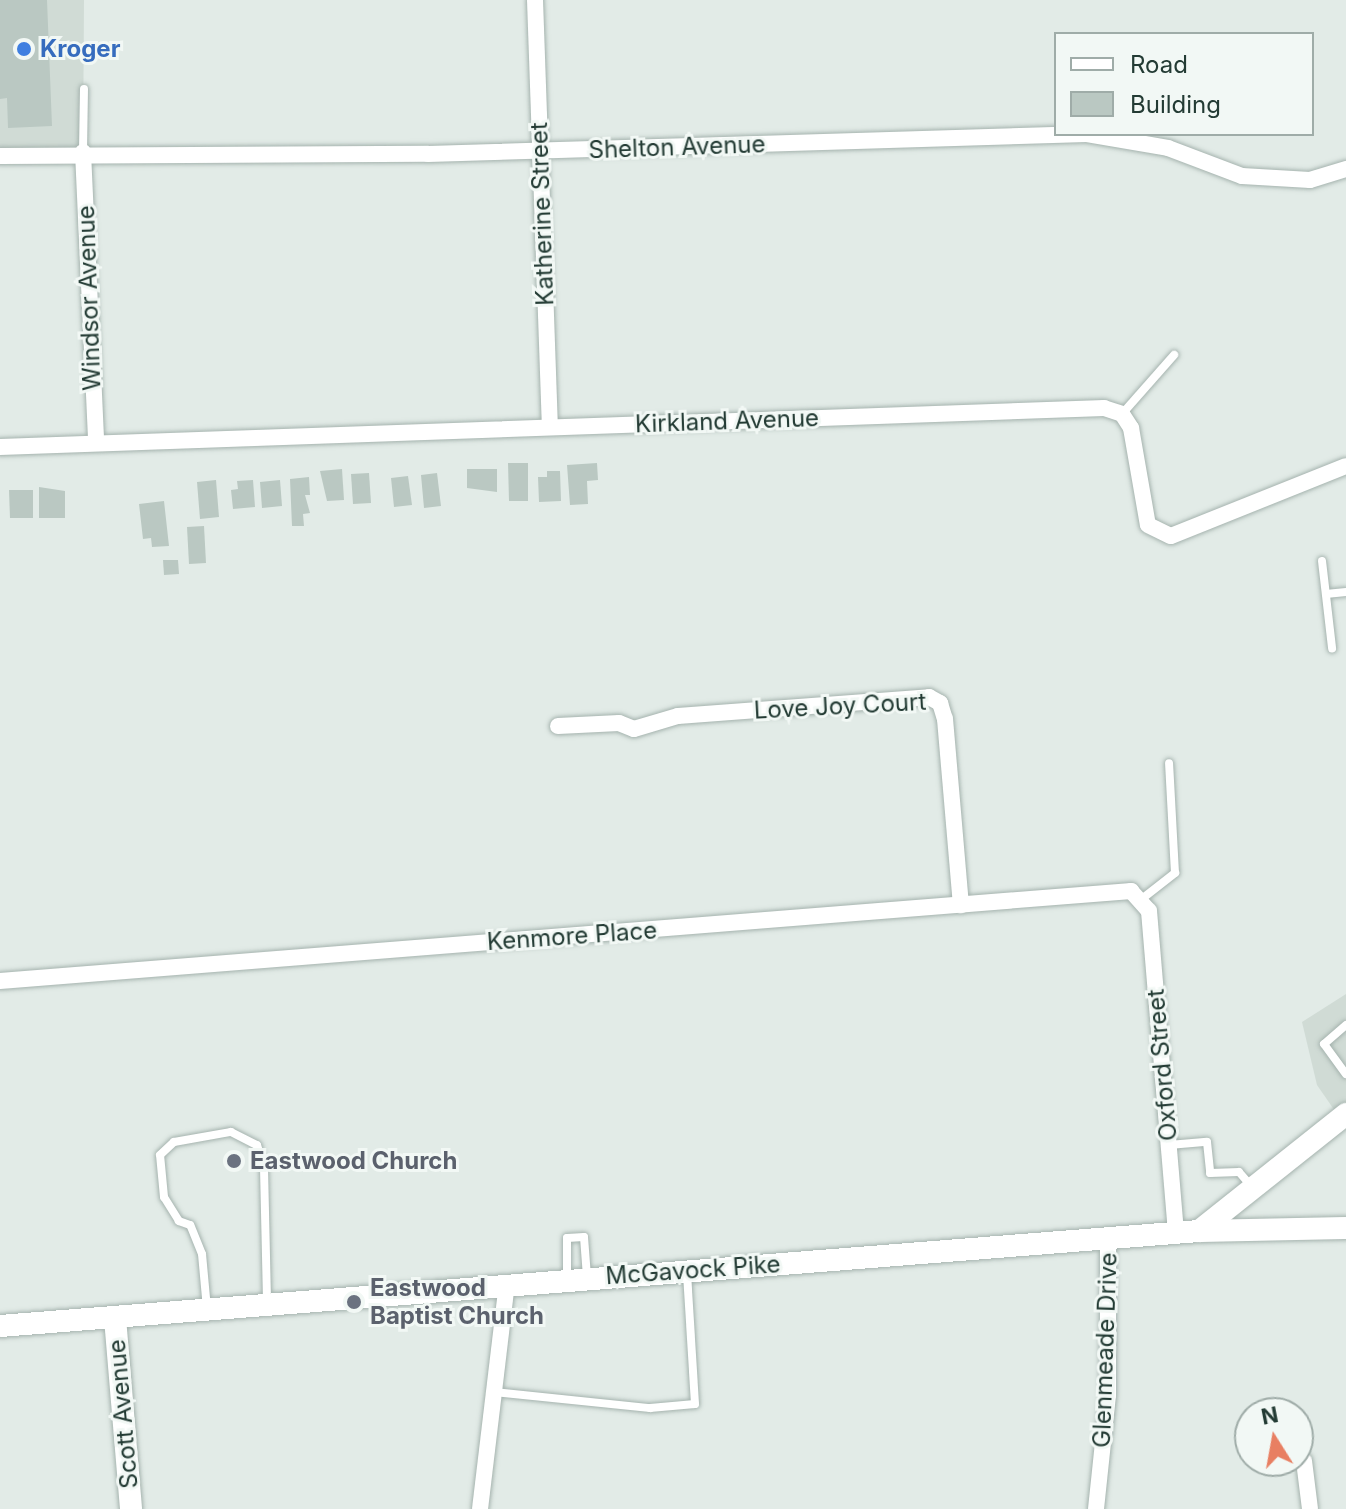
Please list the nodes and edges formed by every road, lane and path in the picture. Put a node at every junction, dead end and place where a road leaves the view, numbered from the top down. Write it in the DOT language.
graph roads {
  1 [pos="535,0"];
  2 [pos="84,89"];
  3 [pos="1054,135"];
  4 [pos="1099,136"];
  5 [pos="539,151"];
  6 [pos="83,152"];
  7 [pos="0,156"];
  8 [pos="1346,169"];
  9 [pos="1174,355"];
  10 [pos="1122,414"];
  11 [pos="550,427"];
  12 [pos="96,443"];
  13 [pos="0,447"];
  14 [pos="1346,466"];
  15 [pos="1322,561"];
  16 [pos="1346,592"];
  17 [pos="1326,594"];
  18 [pos="1332,648"];
  19 [pos="558,726"];
  20 [pos="1169,763"];
  21 [pos="1143,898"];
  22 [pos="961,905"];
  23 [pos="0,981"];
  24 [pos="1346,1025"];
  25 [pos="1346,1074"];
  26 [pos="1346,1114"];
  27 [pos="1169,1145"];
  28 [pos="1253,1188"];
  29 [pos="1346,1228"];
  30 [pos="1199,1231"];
  31 [pos="1176,1233"];
  32 [pos="1108,1239"];
  33 [pos="687,1270"];
  34 [pos="507,1284"];
  35 [pos="267,1305"];
  36 [pos="207,1310"];
  37 [pos="115,1318"];
  38 [pos="0,1326"];
  39 [pos="494,1392"];
  40 [pos="1306,1477"];
  41 [pos="131,1509"];
  42 [pos="480,1509"];
  43 [pos="1096,1509"];
  44 [pos="1310,1509"];
  1 -- 5 [label="street, Katherine Street"];
  2 -- 6 [label="lane"];
  3 -- 5 [label="street, Shelton Avenue"];
  4 -- 8 [label="street, Shelton Avenue"];
  5 -- 6 [label="street, Shelton Avenue"];
  5 -- 11 [label="street, Katherine Street"];
  6 -- 7 [label="street, Shelton Avenue"];
  6 -- 12 [label="street, Windsor Avenue"];
  9 -- 10 [label="lane"];
  10 -- 11 [label="street, Kirkland Avenue"];
  10 -- 14 [label="street"];
  11 -- 12 [label="street, Kirkland Avenue"];
  12 -- 13 [label="street, Kirkland Avenue"];
  15 -- 17 [label="lane"];
  16 -- 17 [label="lane"];
  17 -- 18 [label="lane"];
  19 -- 22 [label="street, Love Joy Court"];
  20 -- 21 [label="lane"];
  21 -- 22 [label="street, Kenmore Place"];
  21 -- 27 [label="street, Oxford Street"];
  22 -- 23 [label="street, Kenmore Place"];
  24 -- 25 [label="lane"];
  26 -- 28 [label="street"];
  27 -- 28 [label="lane"];
  27 -- 31 [label="street, Oxford Street"];
  28 -- 30 [label="street"];
  29 -- 30 [label="street, McGavock Pike"];
  30 -- 31 [label="street, McGavock Pike"];
  31 -- 32 [label="street, McGavock Pike"];
  32 -- 33 [label="street, McGavock Pike"];
  32 -- 43 [label="street, Glenmeade Drive"];
  33 -- 34 [label="street, McGavock Pike"];
  33 -- 39 [label="lane"];
  34 -- 35 [label="street, McGavock Pike"];
  34 -- 39 [label="street"];
  35 -- 36 [label="street, McGavock Pike"];
  35 -- 36 [label="lane"];
  36 -- 37 [label="street, McGavock Pike"];
  37 -- 38 [label="street, McGavock Pike"];
  37 -- 41 [label="street, Scott Avenue"];
  39 -- 42 [label="street"];
  40 -- 44 [label="street"];
}
